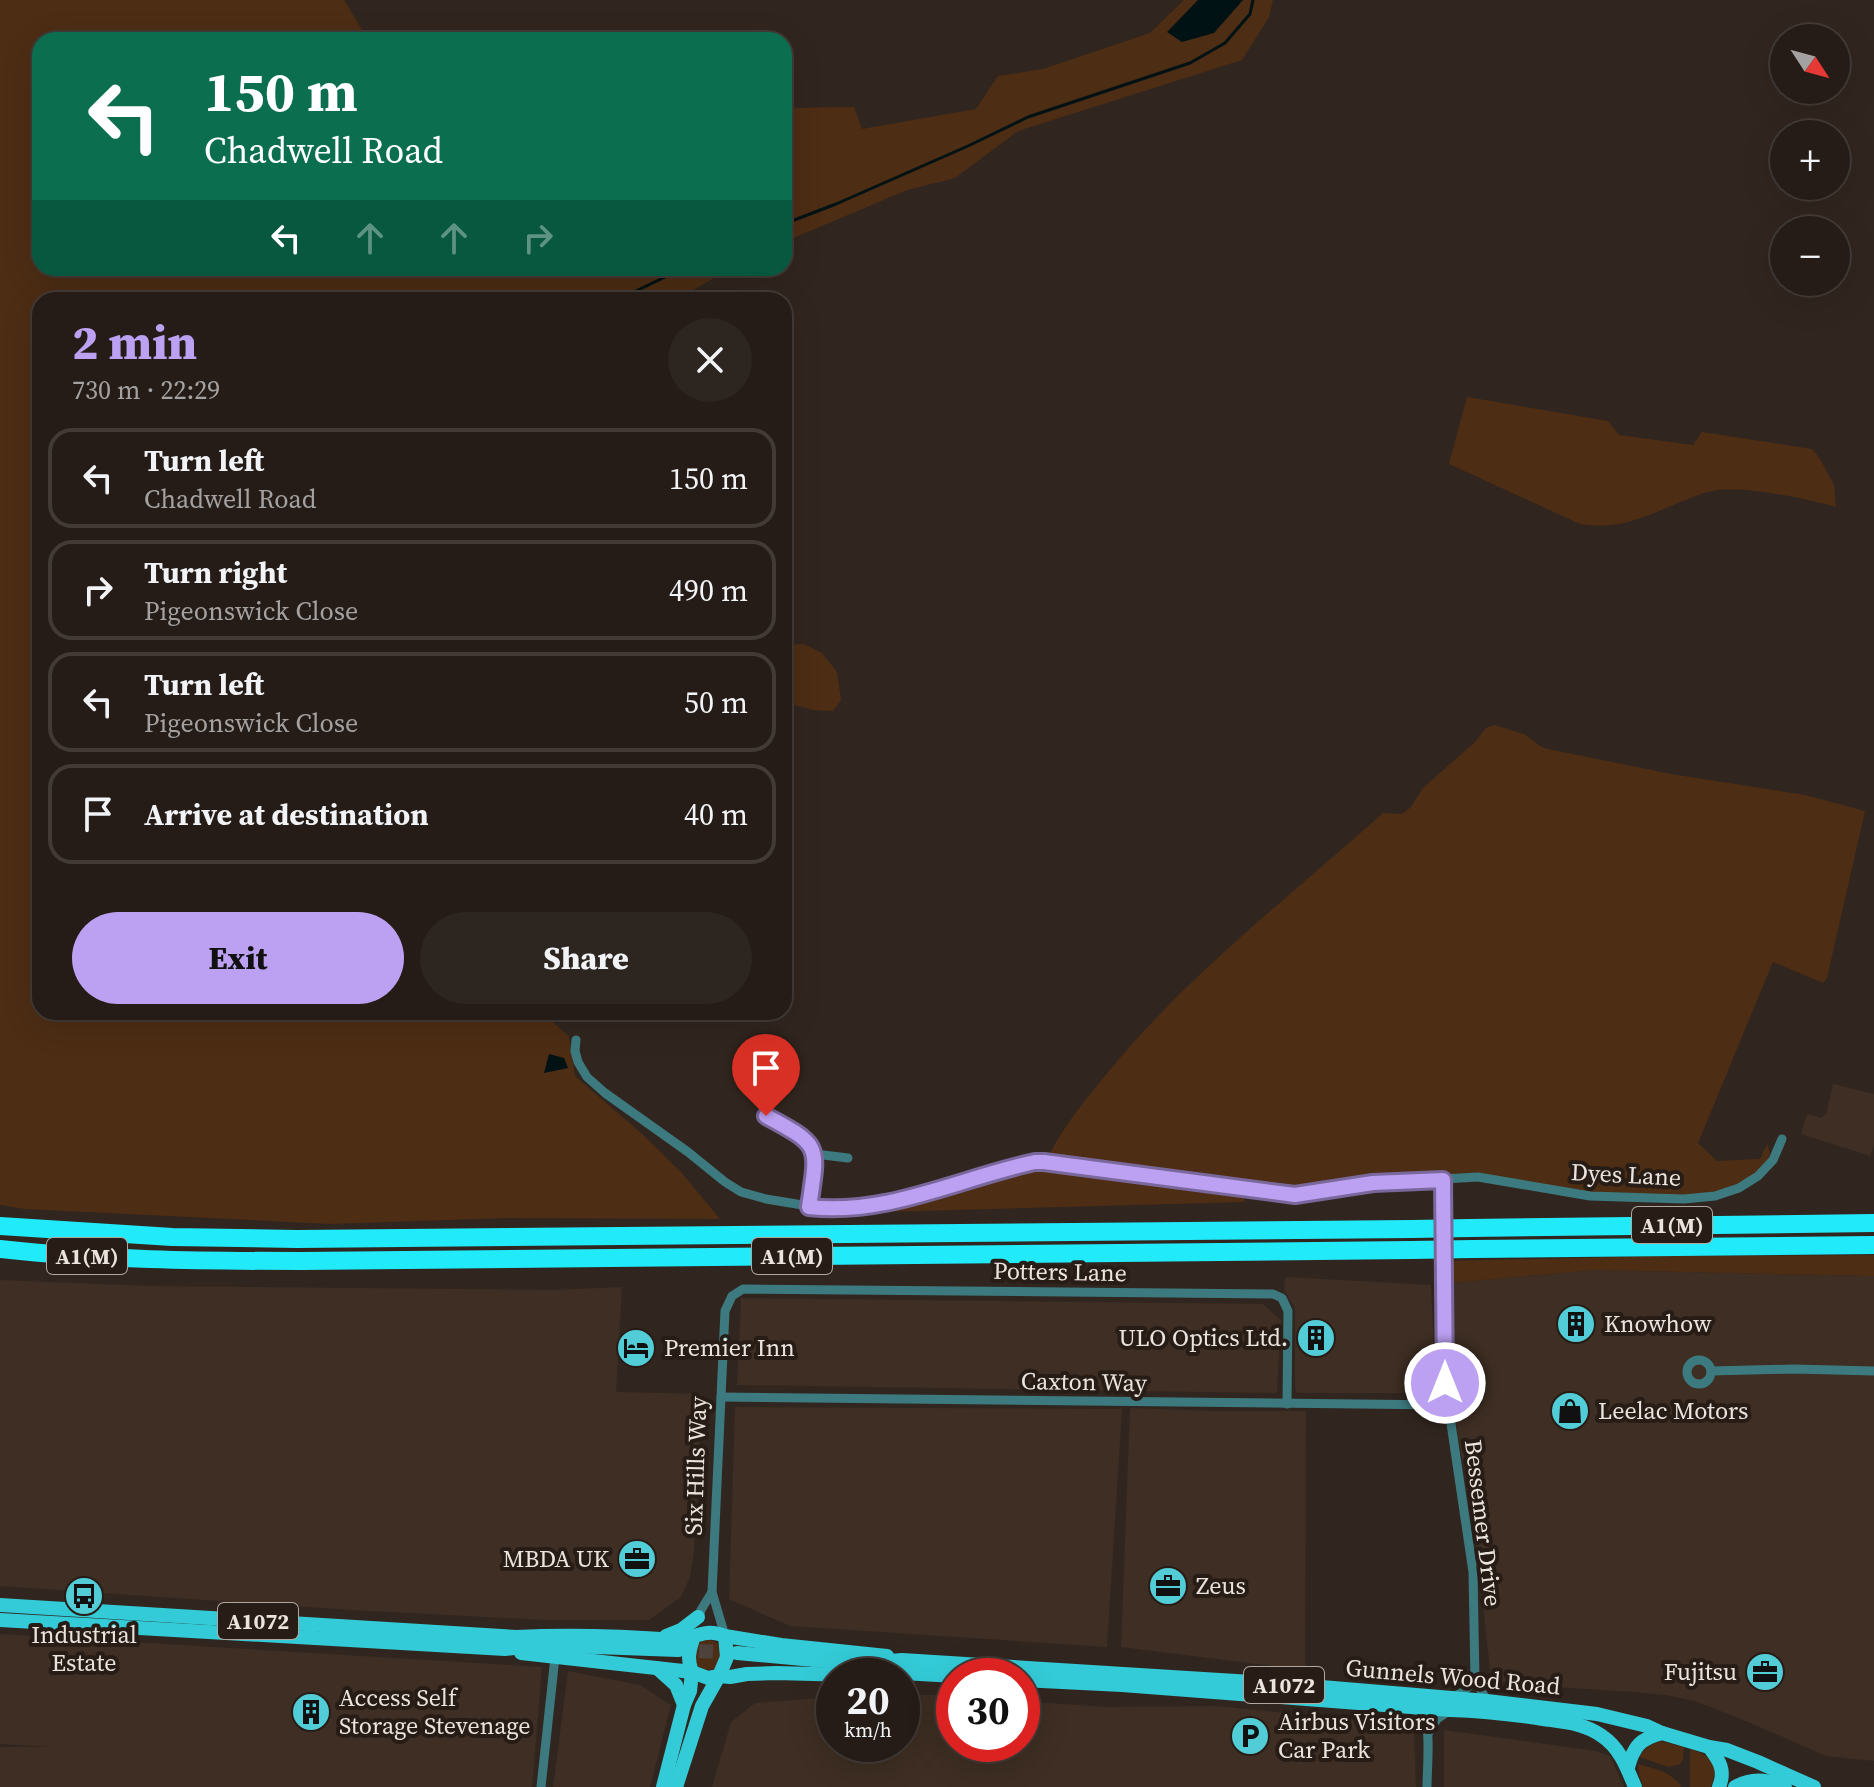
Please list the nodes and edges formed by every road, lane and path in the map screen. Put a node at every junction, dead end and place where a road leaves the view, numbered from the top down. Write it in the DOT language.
graph roads {
  1 [pos="576,1040"];
  2 [pos="766,1116"];
  3 [pos="1782,1139"];
  4 [pos="815,1154"];
  5 [pos="848,1158"];
  6 [pos="1443,1180"];
  7 [pos="809,1207"];
  8 [pos="1874,1223"];
  9 [pos="0,1226"];
  10 [pos="1874,1245"];
  11 [pos="0,1249"];
  12 [pos="732,1296"];
  13 [pos="1711,1371"];
  14 [pos="1874,1371"];
  15 [pos="721,1397"];
  16 [pos="1287,1404"];
  17 [pos="1447,1405"];
  18 [pos="712,1592"];
  19 [pos="0,1605"];
  20 [pos="698,1617"];
  21 [pos="0,1620"];
  22 [pos="725,1636"];
  23 [pos="516,1637"];
  24 [pos="662,1637"];
  25 [pos="693,1639"];
  26 [pos="540,1645"];
  27 [pos="505,1649"];
  28 [pos="678,1650"];
  29 [pos="737,1653"];
  30 [pos="555,1657"];
  31 [pos="894,1658"];
  32 [pos="816,1660"];
  33 [pos="920,1661"];
  34 [pos="657,1668"];
  35 [pos="692,1672"];
  36 [pos="816,1674"];
  37 [pos="719,1676"];
  38 [pos="1475,1680"];
  39 [pos="1040,1681"];
  40 [pos="1487,1701"];
  41 [pos="1451,1704"];
  42 [pos="684,1705"];
  43 [pos="1413,1708"];
  44 [pos="1662,1733"];
  45 [pos="1428,1734"];
  46 [pos="1709,1747"];
  47 [pos="1628,1767"];
  48 [pos="541,1787"];
  49 [pos="663,1787"];
  50 [pos="676,1787"];
  51 [pos="1427,1787"];
  52 [pos="1635,1787"];
  53 [pos="1719,1787"];
  54 [pos="1735,1787"];
  55 [pos="1785,1787"];
  56 [pos="1814,1787"];
  1 -- 7 [label="street, Dyes Lane"];
  2 -- 4 [label="street"];
  3 -- 6 [label="street, Dyes Lane"];
  4 -- 5 [label="street"];
  4 -- 7 [label="street"];
  6 -- 7 [label="street, Dyes Lane"];
  6 -- 17 [label="street, Bessemer Drive"];
  8 -- 9 [label="highway, A1(M), bridge"];
  10 -- 11 [label="highway, A1(M), bridge"];
  12 -- 15 [label="street, Six Hills Way"];
  12 -- 16 [label="street, Potters Lane"];
  13 -- 14 [label="street"];
  15 -- 16 [label="street, Caxton Way"];
  15 -- 18 [label="street, Six Hills Way"];
  16 -- 17 [label="street, Caxton Way"];
  17 -- 38 [label="street, Bessemer Drive"];
  18 -- 20 [label="street, Six Hills Way"];
  18 -- 22 [label="street, Six Hills Way"];
  19 -- 23 [label="main road, Gunnels Wood Road / A1072"];
  20 -- 24 [label="main road"];
  20 -- 25 [label="street, Six Hills Way"];
  21 -- 27 [label="main road, Gunnels Wood Road / A1072"];
  22 -- 25 [label="main road, Gunnels Wood Road / A1072"];
  22 -- 31 [label="main road, Gunnels Wood Road / A1072"];
  22 -- 37 [label="main road"];
  23 -- 24 [label="main road, Gunnels Wood Road / A1072"];
  23 -- 26 [label="main road, Gunnels Wood Road / A1072"];
  24 -- 25 [label="main road, Gunnels Wood Road / A1072"];
  25 -- 35 [label="main road"];
  26 -- 27 [label="main road, Gunnels Wood Road / A1072"];
  26 -- 28 [label="main road, Gunnels Wood Road / A1072"];
  27 -- 30 [label="main road, Gunnels Wood Road / A1072"];
  29 -- 32 [label="main road, Gunnels Wood Road / A1072"];
  30 -- 34 [label="main road, Gunnels Wood Road / A1072"];
  30 -- 48 [label="street"];
  33 -- 41 [label="main road, Gunnels Wood Road / A1072"];
  34 -- 35 [label="main road, Gunnels Wood Road / A1072"];
  34 -- 42 [label="main road"];
  35 -- 37 [label="main road, Gunnels Wood Road / A1072"];
  35 -- 42 [label="main road"];
  36 -- 37 [label="main road, Gunnels Wood Road / A1072"];
  37 -- 50 [label="main road"];
  38 -- 40 [label="street, Bessemer Drive"];
  38 -- 41 [label="street"];
  39 -- 43 [label="main road, Gunnels Wood Road / A1072"];
  40 -- 41 [label="main road, Gunnels Wood Road / A1072"];
  40 -- 44 [label="main road, Gunnels Wood Road / A1072"];
  41 -- 43 [label="main road, Gunnels Wood Road / A1072"];
  41 -- 45 [label="street"];
  41 -- 47 [label="main road, Gunnels Wood Road / A1072"];
  42 -- 49 [label="main road"];
  43 -- 45 [label="street"];
  44 -- 46 [label="main road, Gunnels Wood Road / A1072"];
  44 -- 47 [label="main road"];
  45 -- 51 [label="street"];
  46 -- 53 [label="main road"];
  46 -- 56 [label="main road, Gunnels Wood Road / A1072"];
  47 -- 52 [label="main road, Gunnels Wood Road / A1072"];
  54 -- 55 [label="main road"];
}
